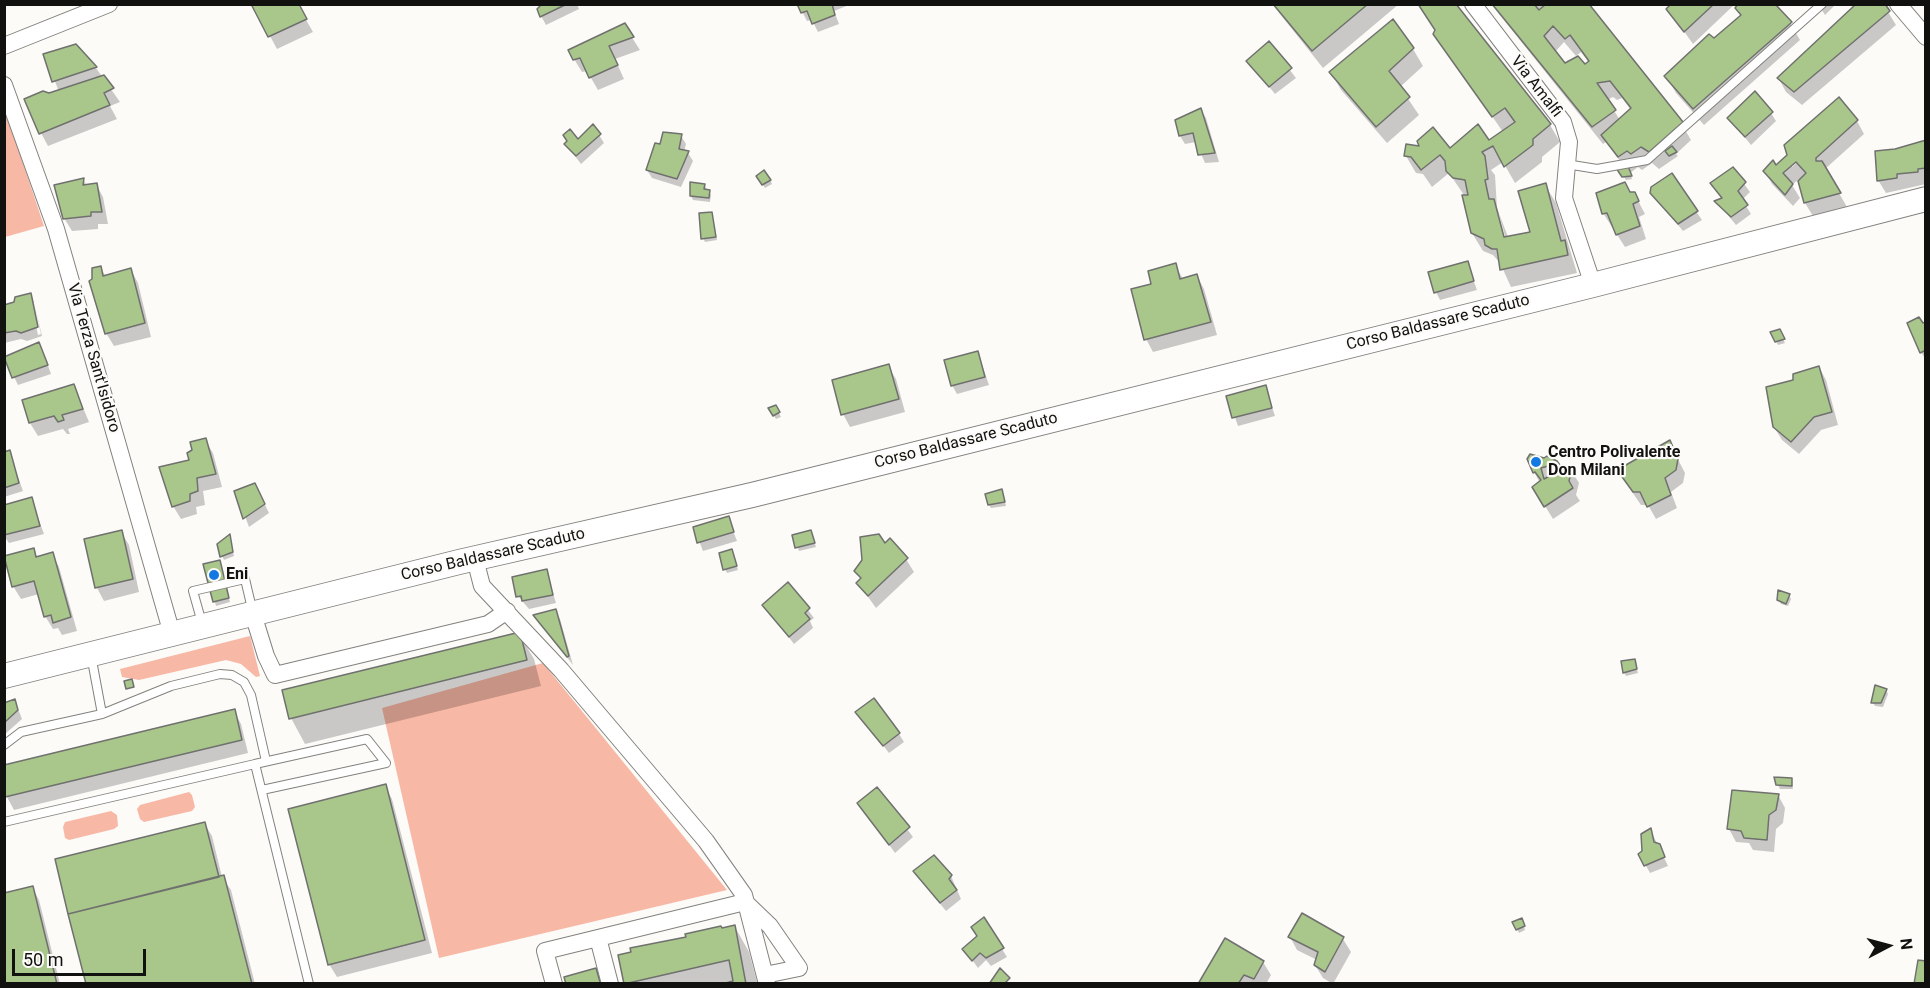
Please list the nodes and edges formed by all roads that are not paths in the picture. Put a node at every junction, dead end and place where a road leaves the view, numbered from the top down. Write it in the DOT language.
graph roads {
  1 [pos="109,4"];
  2 [pos="1473,4"];
  3 [pos="1822,4"];
  4 [pos="1898,4"];
  5 [pos="1926,37"];
  6 [pos="4,46"];
  7 [pos="4,85"];
  8 [pos="1566,164"];
  9 [pos="1926,199"];
  10 [pos="1593,285"];
  11 [pos="475,559"];
  12 [pos="507,611"];
  13 [pos="254,614"];
  14 [pos="203,627"];
  15 [pos="172,634"];
  16 [pos="90,654"];
  17 [pos="4,676"];
  18 [pos="102,714"];
  19 [pos="4,745"];
  20 [pos="266,761"];
  21 [pos="255,764"];
  22 [pos="262,790"];
  23 [pos="4,822"];
  24 [pos="745,902"];
  25 [pos="598,938"];
  26 [pos="766,979"];
  27 [pos="309,984"];
  28 [pos="554,984"];
  29 [pos="610,984"];
  1 -- 6 [label="street"];
  2 -- 8 [label="street, Via Amalfi"];
  3 -- 8 [label="lane"];
  4 -- 5 [label="street"];
  7 -- 15 [label="street, Via Terza Sant'Isidoro"];
  8 -- 10 [label="street, Via Amalfi"];
  9 -- 10 [label="street, Corso Baldassare Scaduto"];
  10 -- 11 [label="street, Corso Baldassare Scaduto"];
  11 -- 12 [label="street"];
  11 -- 13 [label="street, Corso Baldassare Scaduto"];
  12 -- 13 [label="street"];
  12 -- 24 [label="street"];
  13 -- 14 [label="street, Corso Baldassare Scaduto"];
  13 -- 14 [label="lane"];
  14 -- 15 [label="street, Corso Baldassare Scaduto"];
  15 -- 16 [label="street, Corso Baldassare Scaduto"];
  16 -- 17 [label="street, Corso Baldassare Scaduto"];
  16 -- 18 [label="lane"];
  18 -- 19 [label="lane"];
  18 -- 20 [label="lane"];
  20 -- 21 [label="lane"];
  20 -- 22 [label="lane"];
  21 -- 22 [label="lane"];
  21 -- 23 [label="lane"];
  22 -- 27 [label="lane"];
  24 -- 25 [label="street"];
  24 -- 26 [label="street"];
  24 -- 26 [label="street"];
  25 -- 28 [label="street"];
  25 -- 29 [label="street"];
}
